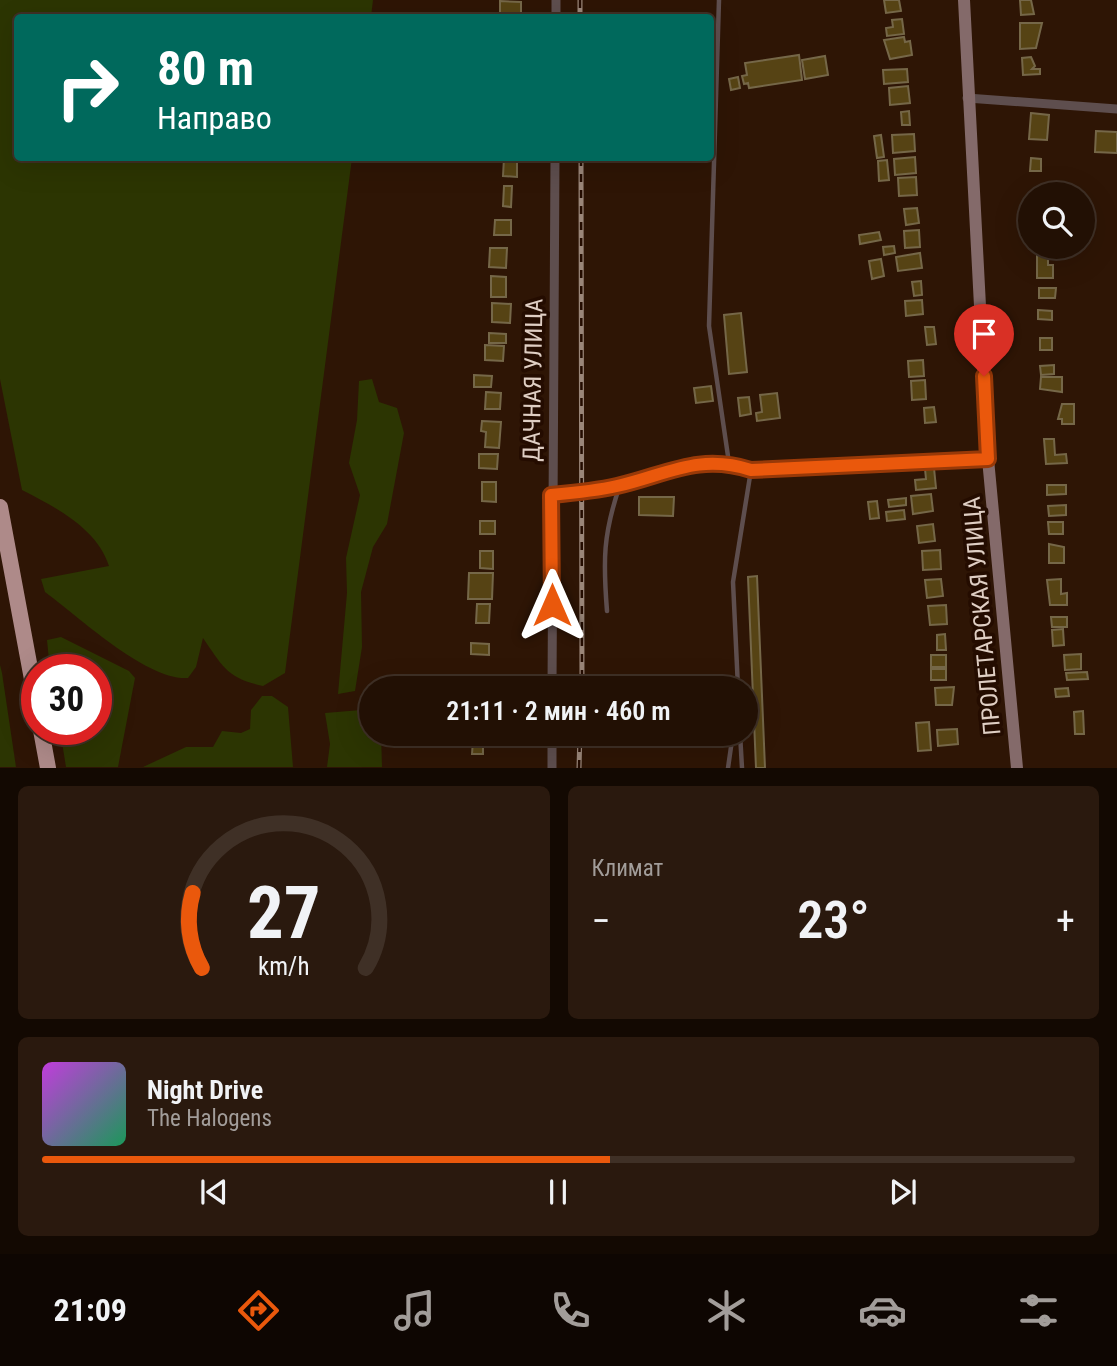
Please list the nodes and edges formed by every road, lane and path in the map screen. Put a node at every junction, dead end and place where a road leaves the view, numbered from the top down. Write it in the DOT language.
graph roads {
  1 [pos="719,0"];
  2 [pos="964,0"];
  3 [pos="967,97"];
  4 [pos="1117,109"];
  5 [pos="555,161"];
  6 [pos="988,459"];
  7 [pos="729,463"];
  8 [pos="751,470"];
  9 [pos="620,485"];
  10 [pos="551,495"];
  11 [pos="0,507"];
  12 [pos="607,611"];
  13 [pos="27,654"];
  14 [pos="552,676"];
  15 [pos="737,676"];
  16 [pos="44,745"];
  17 [pos="552,746"];
  18 [pos="731,746"];
  19 [pos="740,746"];
  20 [pos="48,768"];
  21 [pos="552,768"];
  22 [pos="728,768"];
  23 [pos="741,768"];
  24 [pos="1017,768"];
  1 -- 7 [label="lane"];
  2 -- 3 [label="main road, ПРОЛЕТАРСКАЯ УЛИЦА"];
  3 -- 4 [label="street"];
  3 -- 6 [label="main road, ПРОЛЕТАРСКАЯ УЛИЦА"];
  5 -- 10 [label="street, ДАЧНАЯ УЛИЦА"];
  6 -- 8 [label="lane"];
  6 -- 24 [label="main road, ПРОЛЕТАРСКАЯ УЛИЦА"];
  7 -- 8 [label="lane"];
  7 -- 9 [label="lane"];
  8 -- 15 [label="lane"];
  9 -- 10 [label="lane"];
  9 -- 12 [label="lane"];
  10 -- 14 [label="street, ДАЧНАЯ УЛИЦА"];
  11 -- 13 [label="highway"];
  16 -- 20 [label="highway"];
  17 -- 21 [label="street"];
  18 -- 22 [label="lane"];
  19 -- 23 [label="lane"];
}
